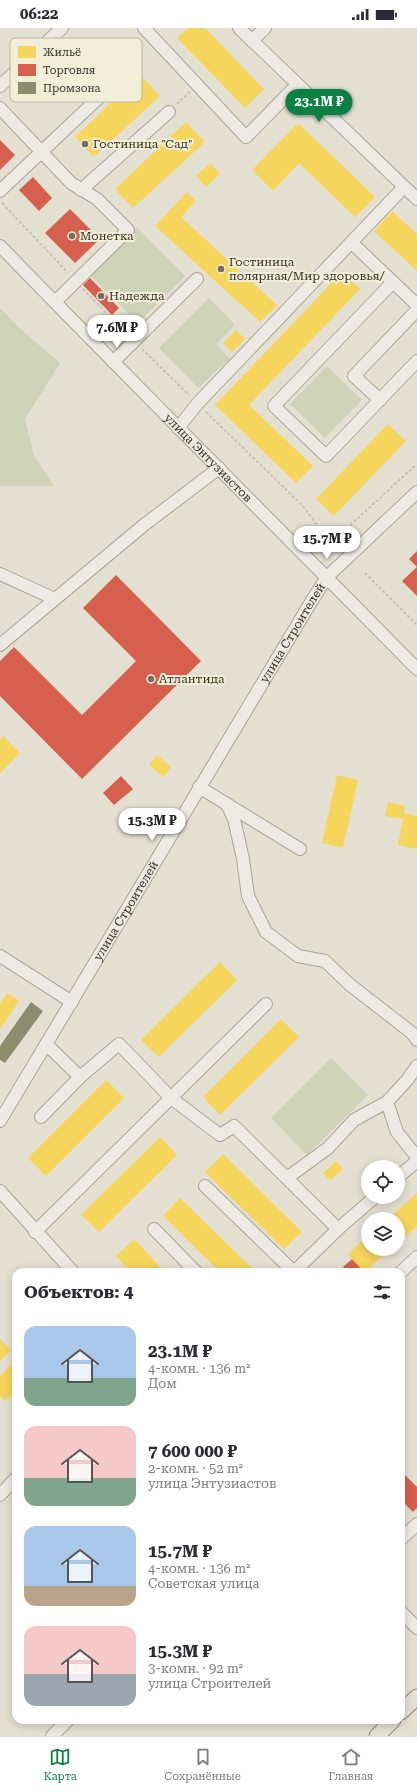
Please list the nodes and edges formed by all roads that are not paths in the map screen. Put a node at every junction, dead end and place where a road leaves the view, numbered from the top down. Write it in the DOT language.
graph roads {
  1 [pos="62,28"];
  2 [pos="144,28"];
  3 [pos="239,28"];
  4 [pos="265,28"];
  5 [pos="51,38"];
  6 [pos="252,41"];
  7 [pos="10,77"];
  8 [pos="297,85"];
  9 [pos="0,86"];
  10 [pos="95,102"];
  11 [pos="0,108"];
  12 [pos="168,112"];
  13 [pos="42,152"];
  14 [pos="404,187"];
  15 [pos="82,190"];
  16 [pos="0,191"];
  17 [pos="417,199"];
  18 [pos="352,243"];
  19 [pos="0,246"];
  20 [pos="197,279"];
  21 [pos="393,282"];
  22 [pos="55,302"];
  23 [pos="417,305"];
  24 [pos="417,310"];
  25 [pos="417,361"];
  26 [pos="112,362"];
  27 [pos="380,400"];
  28 [pos="178,428"];
  29 [pos="219,468"];
  30 [pos="417,492"];
  31 [pos="0,574"];
  32 [pos="327,577"];
  33 [pos="55,599"];
  34 [pos="0,644"];
  35 [pos="417,669"];
  36 [pos="199,786"];
  37 [pos="227,804"];
  38 [pos="300,849"];
  39 [pos="0,956"];
  40 [pos="72,1002"];
  41 [pos="266,1004"];
  42 [pos="417,1040"];
  43 [pos="46,1044"];
  44 [pos="417,1066"];
  45 [pos="80,1077"];
  46 [pos="171,1098"];
  47 [pos="387,1102"];
  48 [pos="41,1117"];
  49 [pos="0,1121"];
  50 [pos="417,1157"];
  51 [pos="417,1161"];
  52 [pos="405,1171"];
  53 [pos="287,1178"];
  54 [pos="205,1186"];
  55 [pos="0,1191"];
  56 [pos="367,1204"];
  57 [pos="154,1229"];
  58 [pos="338,1229"];
  59 [pos="36,1232"];
  60 [pos="417,1257"];
  61 [pos="69,1268"];
  62 [pos="192,1268"];
  63 [pos="290,1268"];
  64 [pos="298,1268"];
  65 [pos="405,1268"];
  66 [pos="12,1482"];
  67 [pos="0,1495"];
  68 [pos="417,1524"];
  69 [pos="405,1535"];
  70 [pos="405,1616"];
  71 [pos="417,1628"];
  72 [pos="417,1697"];
  73 [pos="405,1708"];
  74 [pos="64,1724"];
  75 [pos="389,1724"];
  76 [pos="52,1736"];
  77 [pos="376,1736"];
  1 -- 5 [label="street"];
  2 -- 8 [label="street"];
  3 -- 6 [label="street"];
  4 -- 6 [label="street"];
  6 -- 8 [label="street"];
  7 -- 9 [label="street"];
  8 -- 14 [label="street"];
  10 -- 13 [label="street"];
  11 -- 13 [label="street"];
  12 -- 15 [label="street"];
  13 -- 15 [label="street"];
  13 -- 16 [label="street"];
  14 -- 17 [label="street"];
  14 -- 18 [label="street"];
  15 -- 22 [label="street"];
  18 -- 21 [label="street"];
  18 -- 28 [label="street"];
  19 -- 22 [label="street, улица Энтузиастов"];
  20 -- 26 [label="street"];
  21 -- 23 [label="street"];
  21 -- 27 [label="street"];
  22 -- 26 [label="street, улица Энтузиастов"];
  24 -- 27 [label="street"];
  25 -- 27 [label="street"];
  26 -- 28 [label="street, улица Энтузиастов"];
  28 -- 29 [label="street, улица Энтузиастов"];
  29 -- 32 [label="street, улица Энтузиастов"];
  29 -- 33 [label="street"];
  30 -- 32 [label="street, улица Строителей"];
  31 -- 33 [label="street"];
  32 -- 35 [label="street, улица Энтузиастов"];
  32 -- 36 [label="street, улица Строителей"];
  33 -- 34 [label="street"];
  36 -- 37 [label="street"];
  36 -- 40 [label="street, улица Строителей"];
  37 -- 38 [label="street"];
  37 -- 42 [label="street"];
  39 -- 40 [label="street"];
  40 -- 43 [label="street, улица Строителей"];
  41 -- 46 [label="street"];
  43 -- 45 [label="street"];
  43 -- 49 [label="street, улица Строителей"];
  44 -- 47 [label="street"];
  45 -- 46 [label="street"];
  45 -- 48 [label="street"];
  46 -- 53 [label="street"];
  46 -- 59 [label="street"];
  47 -- 50 [label="street"];
  47 -- 53 [label="street"];
  51 -- 52 [label="street"];
  53 -- 58 [label="street"];
  54 -- 63 [label="street"];
  55 -- 59 [label="street"];
  56 -- 58 [label="street"];
  57 -- 62 [label="street"];
  58 -- 64 [label="street"];
  59 -- 61 [label="street"];
  60 -- 65 [label="street"];
  66 -- 67 [label="street"];
  68 -- 69 [label="street"];
  70 -- 71 [label="street"];
  72 -- 73 [label="main road"];
  74 -- 76 [label="street"];
  75 -- 77 [label="main road"];
}
